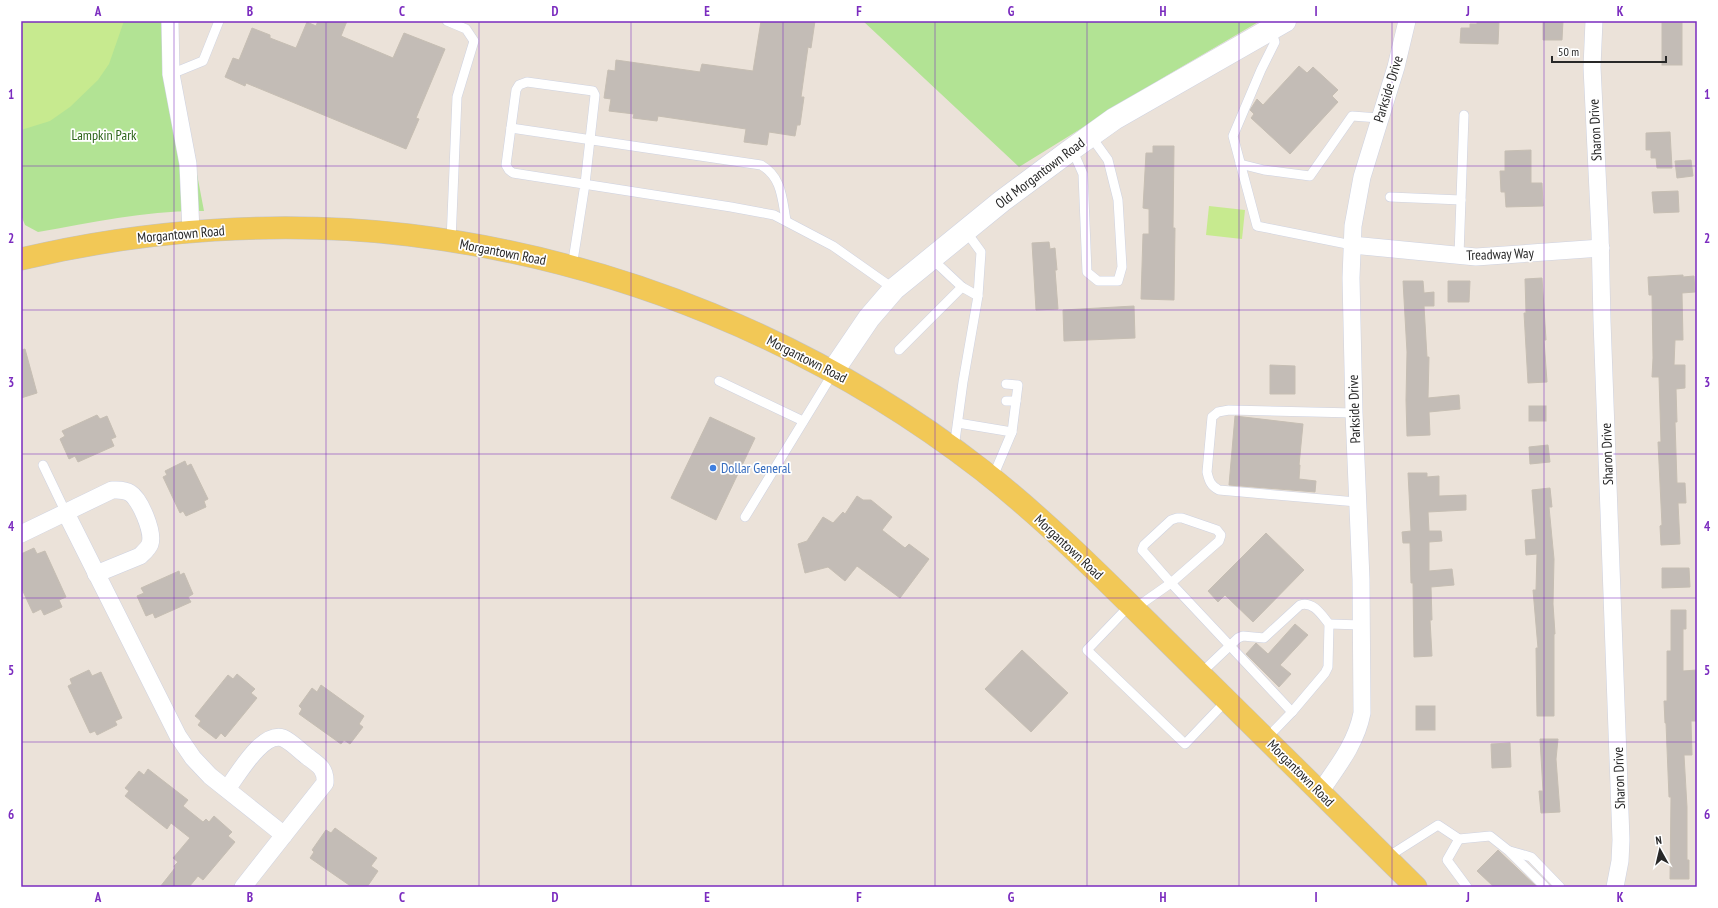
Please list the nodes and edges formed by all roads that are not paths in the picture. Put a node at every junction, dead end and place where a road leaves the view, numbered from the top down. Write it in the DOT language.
graph roads {
  1 [pos="170,21"];
  2 [pos="219,21"];
  3 [pos="447,21"];
  4 [pos="1407,21"];
  5 [pos="1594,21"];
  6 [pos="1281,23"];
  7 [pos="171,74"];
  8 [pos="1464,115"];
  9 [pos="1380,118"];
  10 [pos="511,128"];
  11 [pos="1090,135"];
  12 [pos="590,140"];
  13 [pos="1072,149"];
  14 [pos="1240,164"];
  15 [pos="585,184"];
  16 [pos="1390,196"];
  17 [pos="1461,200"];
  18 [pos="786,220"];
  19 [pos="965,230"];
  20 [pos="191,232"];
  21 [pos="451,241"];
  22 [pos="1352,245"];
  23 [pos="1601,248"];
  24 [pos="1459,255"];
  25 [pos="22,257"];
  26 [pos="931,258"];
  27 [pos="572,267"];
  28 [pos="962,287"];
  29 [pos="894,289"];
  30 [pos="978,296"];
  31 [pos="899,350"];
  32 [pos="833,371"];
  33 [pos="719,381"];
  34 [pos="1006,384"];
  35 [pos="1006,401"];
  36 [pos="1016,401"];
  37 [pos="1354,413"];
  38 [pos="803,421"];
  39 [pos="958,423"];
  40 [pos="1012,432"];
  41 [pos="954,450"];
  42 [pos="43,465"];
  43 [pos="992,479"];
  44 [pos="1357,502"];
  45 [pos="66,513"];
  46 [pos="745,517"];
  47 [pos="21,534"];
  48 [pos="96,574"];
  49 [pos="1171,583"];
  50 [pos="1132,607"];
  51 [pos="1329,624"];
  52 [pos="1362,625"];
  53 [pos="1230,646"];
  54 [pos="1200,674"];
  55 [pos="1227,700"];
  56 [pos="1292,712"];
  57 [pos="1266,739"];
  58 [pos="227,790"];
  59 [pos="1320,792"];
  60 [pos="284,835"];
  61 [pos="1459,839"];
  62 [pos="1509,851"];
  63 [pos="1386,858"];
  64 [pos="243,887"];
  65 [pos="1416,887"];
  66 [pos="1466,887"];
  67 [pos="1545,887"];
  68 [pos="1560,887"];
  69 [pos="1615,887"];
  1 -- 7 [label="street"];
  2 -- 7 [label="lane"];
  3 -- 21 [label="lane"];
  4 -- 9 [label="street, Parkside Drive"];
  5 -- 23 [label="street, Sharon Drive"];
  6 -- 11 [label="street, Old Morgantown Road"];
  6 -- 14 [label="lane"];
  7 -- 20 [label="street"];
  8 -- 17 [label="lane"];
  9 -- 14 [label="lane"];
  9 -- 22 [label="street, Parkside Drive"];
  10 -- 12 [label="lane"];
  10 -- 12 [label="lane"];
  10 -- 15 [label="lane"];
  11 -- 13 [label="street, Old Morgantown Road"];
  11 -- 13 [label="lane"];
  12 -- 15 [label="lane"];
  12 -- 18 [label="lane"];
  13 -- 19 [label="street, Old Morgantown Road"];
  14 -- 22 [label="lane"];
  15 -- 18 [label="lane"];
  15 -- 27 [label="lane"];
  16 -- 17 [label="lane"];
  17 -- 24 [label="lane"];
  18 -- 29 [label="lane"];
  19 -- 26 [label="street, Old Morgantown Road"];
  19 -- 30 [label="lane"];
  20 -- 21 [label="main road, Morgantown Road"];
  20 -- 25 [label="main road, Morgantown Road"];
  21 -- 27 [label="main road, Morgantown Road"];
  22 -- 24 [label="street, Treadway Way"];
  22 -- 37 [label="street, Parkside Drive"];
  23 -- 24 [label="street, Treadway Way"];
  23 -- 69 [label="street, Sharon Drive"];
  26 -- 28 [label="lane"];
  26 -- 29 [label="street, Old Morgantown Road"];
  27 -- 32 [label="main road, Morgantown Road"];
  28 -- 30 [label="lane"];
  28 -- 31 [label="lane"];
  29 -- 32 [label="street, Old Morgantown Road"];
  30 -- 39 [label="lane"];
  32 -- 38 [label="lane"];
  32 -- 41 [label="main road, Morgantown Road"];
  33 -- 38 [label="lane"];
  34 -- 36 [label="lane"];
  35 -- 36 [label="lane"];
  36 -- 40 [label="lane"];
  37 -- 44 [label="street, Parkside Drive"];
  37 -- 44 [label="lane"];
  38 -- 46 [label="lane"];
  39 -- 40 [label="lane"];
  39 -- 41 [label="lane"];
  40 -- 43 [label="lane"];
  41 -- 43 [label="main road, Morgantown Road"];
  42 -- 45 [label="lane"];
  43 -- 50 [label="main road, Morgantown Road"];
  44 -- 52 [label="street, Parkside Drive"];
  45 -- 47 [label="street"];
  45 -- 48 [label="street"];
  45 -- 48 [label="street"];
  48 -- 58 [label="street"];
  49 -- 49 [label="lane"];
  49 -- 50 [label="lane"];
  49 -- 53 [label="lane"];
  50 -- 54 [label="main road, Morgantown Road"];
  50 -- 55 [label="lane"];
  51 -- 52 [label="lane"];
  51 -- 53 [label="lane"];
  51 -- 56 [label="lane"];
  52 -- 59 [label="street, Parkside Drive"];
  53 -- 54 [label="lane"];
  53 -- 56 [label="lane"];
  54 -- 55 [label="main road, Morgantown Road"];
  55 -- 57 [label="main road, Morgantown Road"];
  56 -- 57 [label="lane"];
  57 -- 59 [label="main road, Morgantown Road"];
  58 -- 60 [label="street"];
  58 -- 60 [label="street"];
  59 -- 63 [label="main road, Morgantown Road"];
  60 -- 64 [label="street"];
  61 -- 62 [label="lane"];
  61 -- 63 [label="lane"];
  61 -- 66 [label="lane"];
  62 -- 67 [label="lane"];
  62 -- 68 [label="lane"];
  63 -- 65 [label="main road, Morgantown Road"];
}
